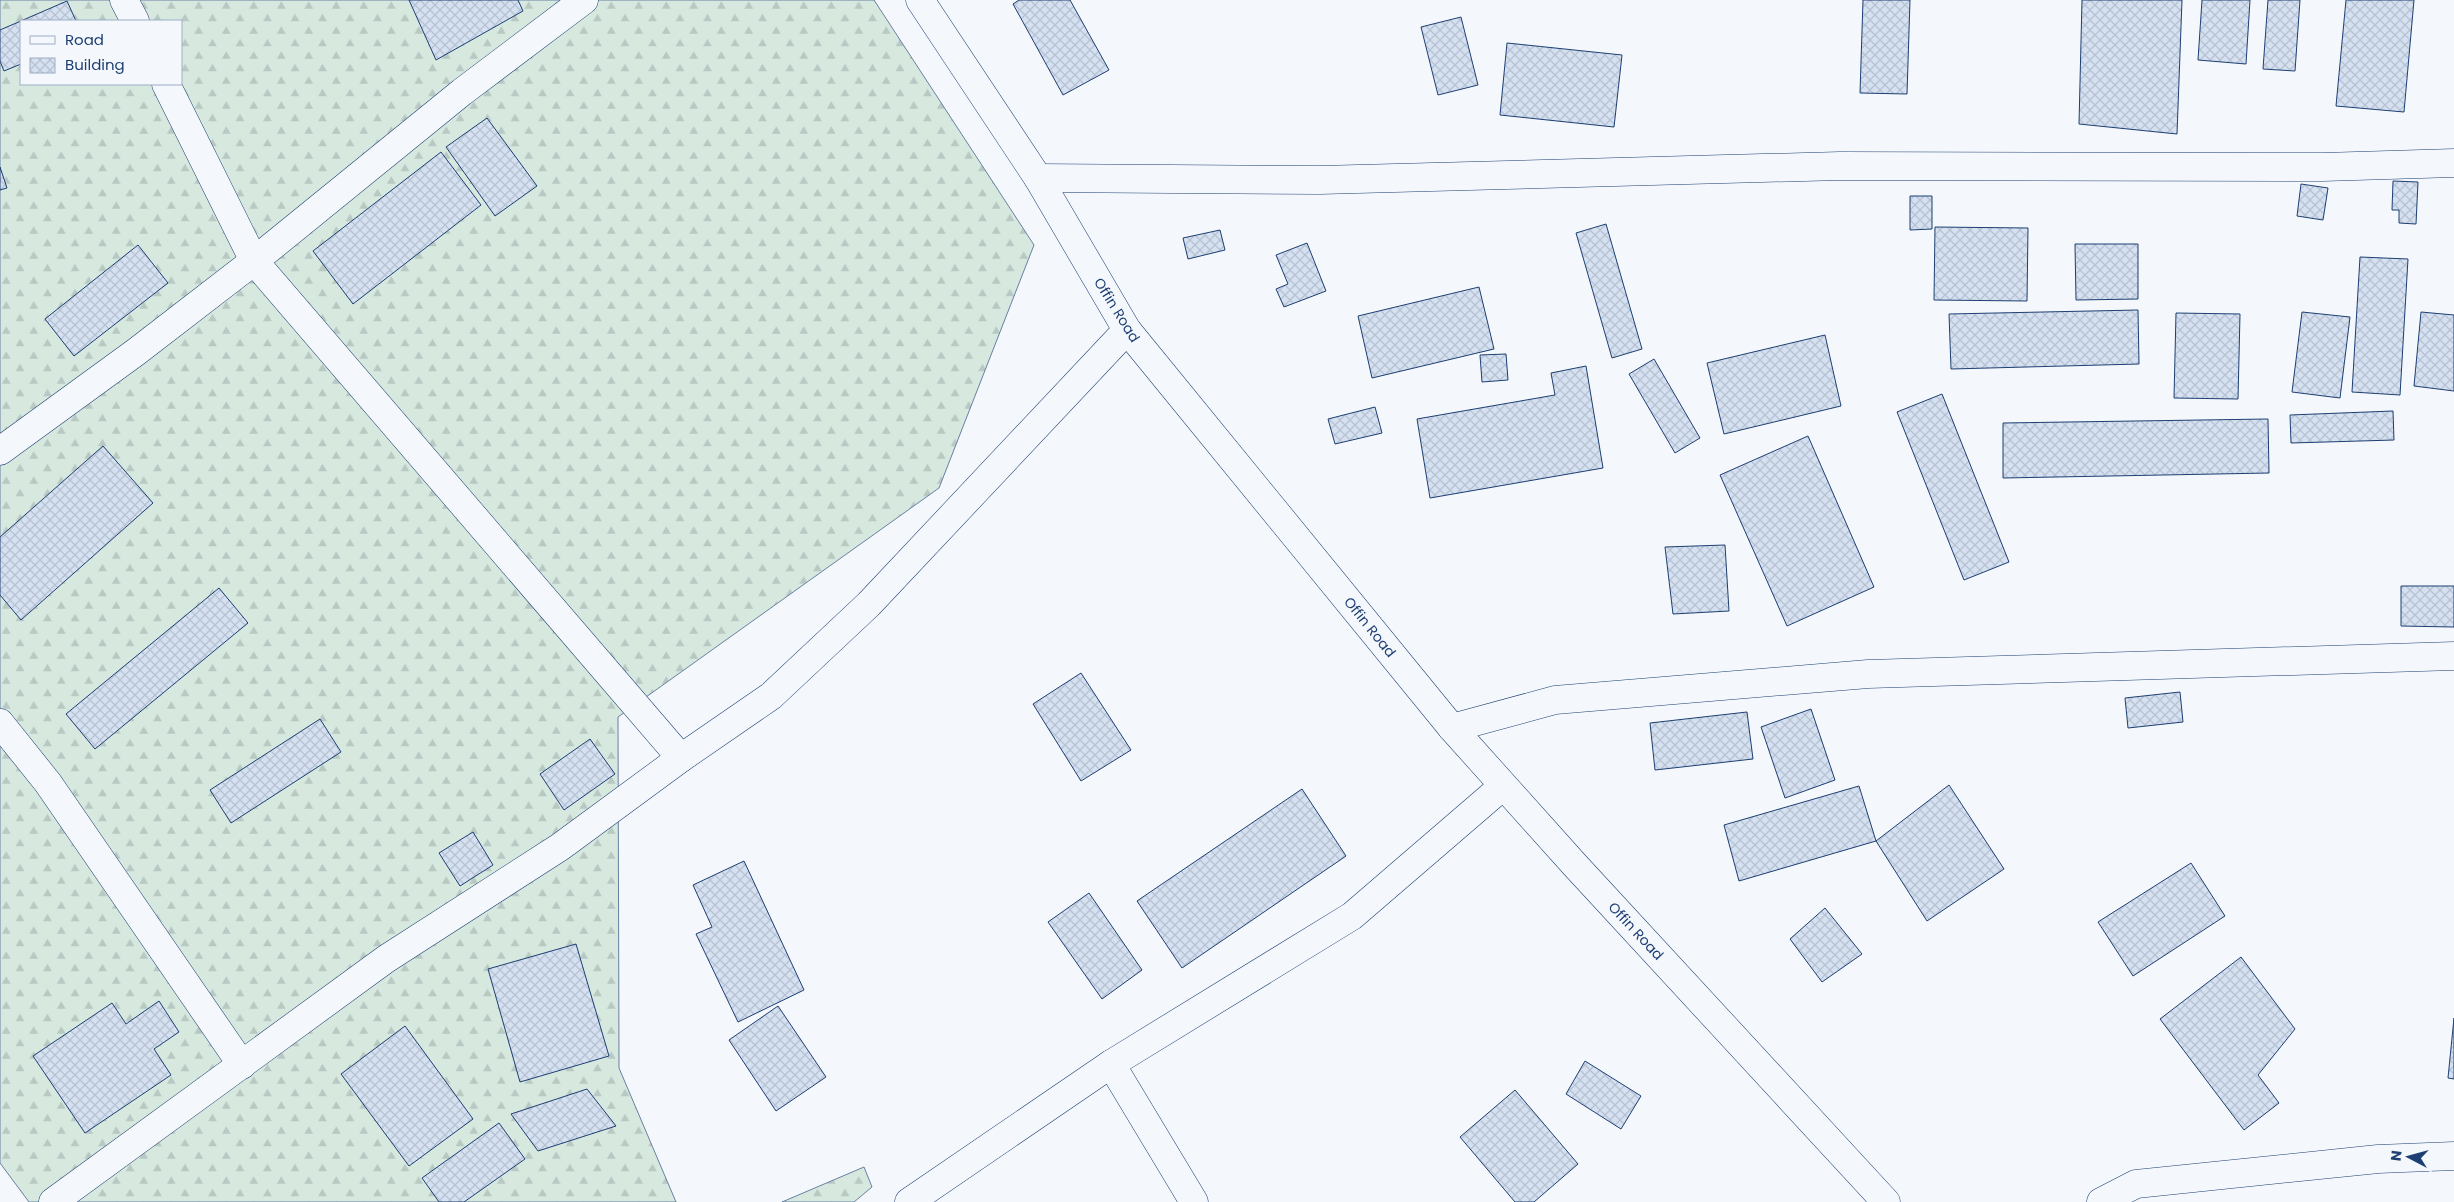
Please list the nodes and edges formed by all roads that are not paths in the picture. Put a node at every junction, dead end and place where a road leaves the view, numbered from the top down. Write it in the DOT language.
graph roads {
  1 [pos="124,0"];
  2 [pos="584,0"];
  3 [pos="920,0"];
  4 [pos="134,20"];
  5 [pos="166,85"];
  6 [pos="2454,163"];
  7 [pos="1038,178"];
  8 [pos="254,261"];
  9 [pos="1127,330"];
  10 [pos="0,451"];
  11 [pos="2454,656"];
  12 [pos="0,723"];
  13 [pos="1452,728"];
  14 [pos="681,758"];
  15 [pos="1503,786"];
  16 [pos="1111,1064"];
  17 [pos="242,1066"];
  18 [pos="2454,1156"];
  19 [pos="54,1202"];
  20 [pos="909,1202"];
  21 [pos="1194,1202"];
  22 [pos="1886,1202"];
  23 [pos="2101,1202"];
  1 -- 4 [label="street"];
  2 -- 8 [label="street"];
  3 -- 7 [label="street, Offin Road"];
  5 -- 8 [label="street"];
  6 -- 7 [label="street"];
  7 -- 9 [label="street, Offin Road"];
  8 -- 10 [label="street"];
  8 -- 14 [label="street"];
  9 -- 13 [label="street, Offin Road"];
  9 -- 14 [label="street"];
  11 -- 13 [label="street"];
  12 -- 17 [label="street"];
  13 -- 15 [label="street, Offin Road"];
  14 -- 17 [label="street"];
  15 -- 16 [label="street"];
  15 -- 22 [label="street, Offin Road"];
  16 -- 20 [label="street"];
  16 -- 21 [label="street"];
  17 -- 19 [label="street"];
  18 -- 23 [label="street"];
}
